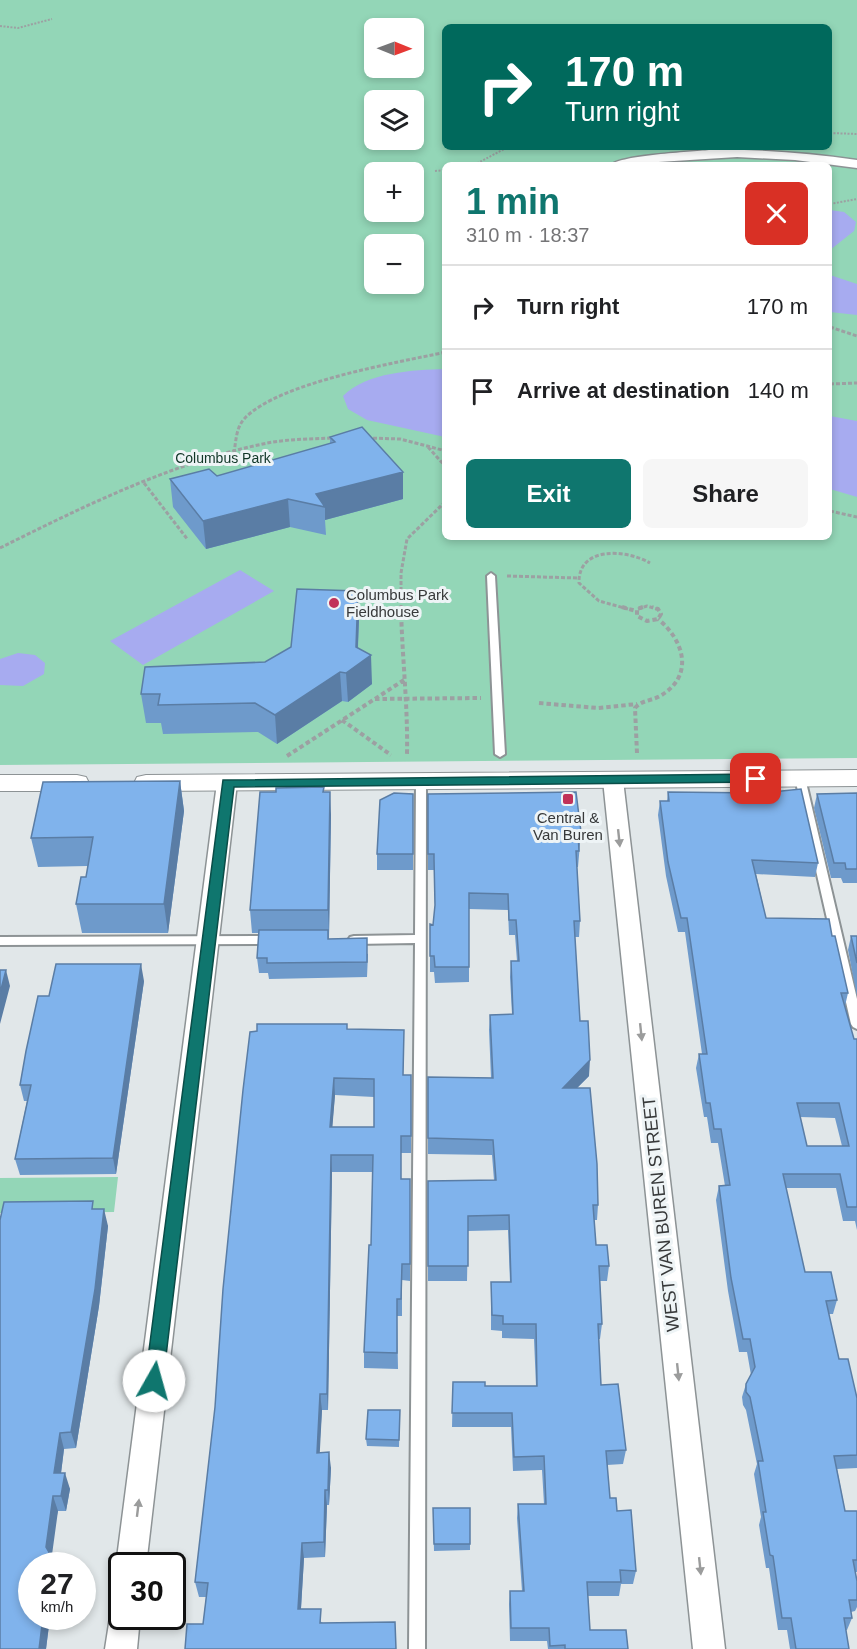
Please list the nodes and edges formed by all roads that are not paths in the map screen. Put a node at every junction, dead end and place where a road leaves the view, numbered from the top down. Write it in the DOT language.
graph roads {
  1 [pos="635,162"];
  2 [pos="857,165"];
  3 [pos="491,576"];
  4 [pos="500,754"];
  5 [pos="800,778"];
  6 [pos="857,778"];
  7 [pos="613,780"];
  8 [pos="421,782"];
  9 [pos="0,783"];
  10 [pos="227,783"];
  11 [pos="421,939"];
  12 [pos="208,940"];
  13 [pos="282,940"];
  14 [pos="340,940"];
  15 [pos="0,941"];
  16 [pos="857,1024"];
  17 [pos="133,1552"];
  18 [pos="123,1630"];
  19 [pos="121,1649"];
  20 [pos="417,1649"];
  21 [pos="709,1649"];
  1 -- 2 [label="street"];
  3 -- 4 [label="lane"];
  5 -- 6 [label="street"];
  5 -- 7 [label="street"];
  5 -- 16 [label="lane"];
  7 -- 8 [label="street"];
  7 -- 21 [label="street, WEST VAN BUREN STREET, one-way"];
  8 -- 10 [label="street"];
  8 -- 11 [label="lane"];
  9 -- 10 [label="street"];
  10 -- 12 [label="street"];
  11 -- 14 [label="lane"];
  11 -- 20 [label="lane"];
  12 -- 13 [label="lane"];
  12 -- 15 [label="lane"];
  17 -- 12 [label="street, one-way"];
  18 -- 19 [label="street"];
}
